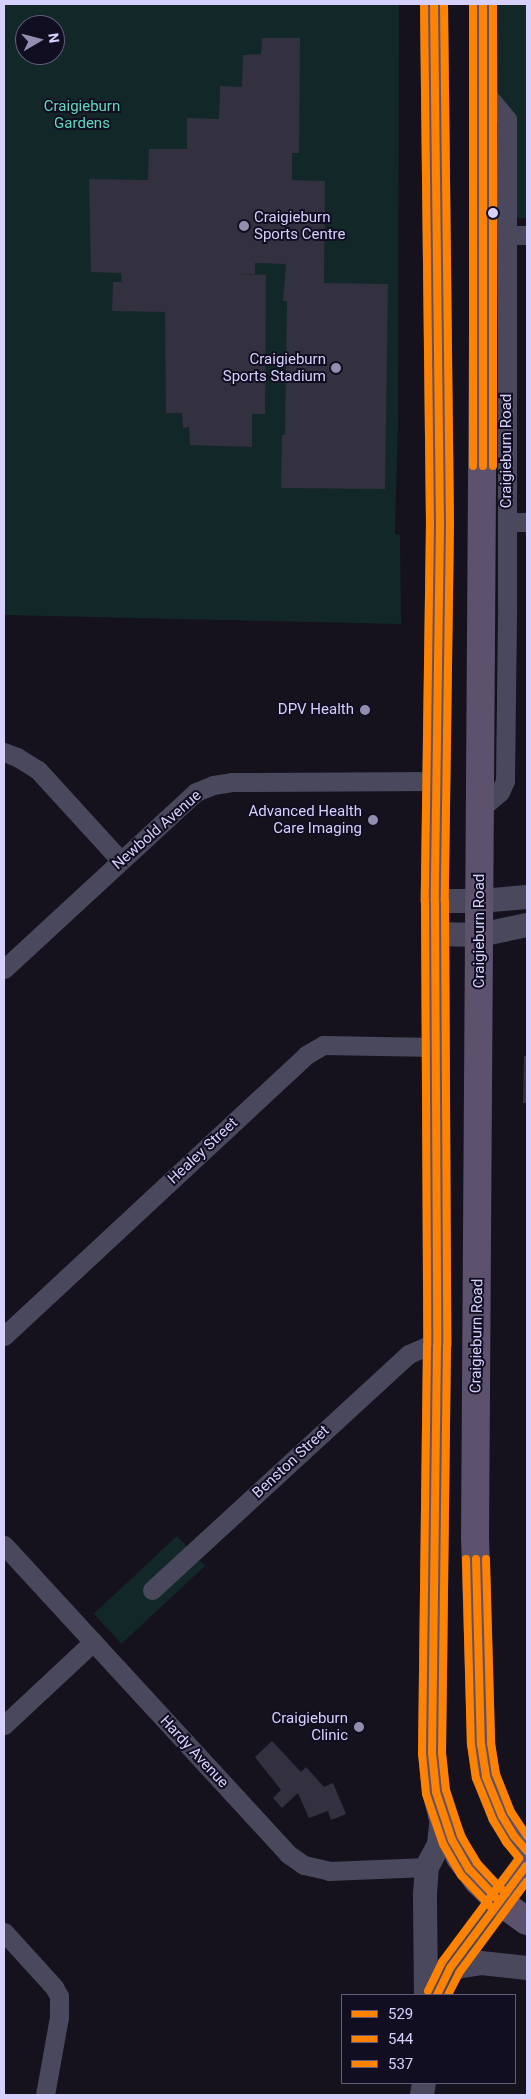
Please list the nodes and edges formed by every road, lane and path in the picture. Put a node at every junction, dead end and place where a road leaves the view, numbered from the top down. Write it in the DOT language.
graph roads {
  1 [pos="434,4"];
  2 [pos="483,4"];
  3 [pos="484,92"];
  4 [pos="527,234"];
  5 [pos="507,235"];
  6 [pos="507,522"];
  7 [pos="527,522"];
  8 [pos="4,752"];
  9 [pos="437,781"];
  10 [pos="480,809"];
  11 [pos="121,861"];
  12 [pos="527,897"];
  13 [pos="435,901"];
  14 [pos="480,901"];
  15 [pos="527,925"];
  16 [pos="435,934"];
  17 [pos="480,935"];
  18 [pos="4,969"];
  19 [pos="435,1047"];
  20 [pos="4,1336"];
  21 [pos="437,1345"];
  22 [pos="434,1537"];
  23 [pos="475,1537"];
  24 [pos="4,1545"];
  25 [pos="152,1590"];
  26 [pos="93,1642"];
  27 [pos="4,1725"];
  28 [pos="442,1815"];
  29 [pos="527,1851"];
  30 [pos="527,1864"];
  31 [pos="427,1867"];
  32 [pos="499,1901"];
  33 [pos="527,1921"];
  34 [pos="4,1932"];
  35 [pos="450,1968"];
  36 [pos="527,1968"];
  37 [pos="426,1994"];
  38 [pos="437,1994"];
  39 [pos="45,2095"];
  1 -- 9 [label="main road"];
  2 -- 3 [label="main road, Craigieburn Road"];
  3 -- 5 [label="street, Craigieburn Road"];
  3 -- 10 [label="main road, Craigieburn Road"];
  4 -- 5 [label="street"];
  5 -- 6 [label="street, Craigieburn Road"];
  6 -- 7 [label="street"];
  6 -- 10 [label="street, Craigieburn Road"];
  8 -- 11 [label="street"];
  9 -- 11 [label="street, Newbold Avenue"];
  9 -- 13 [label="main road"];
  10 -- 14 [label="main road, Craigieburn Road"];
  11 -- 18 [label="street, Newbold Avenue"];
  12 -- 14 [label="street"];
  13 -- 14 [label="street"];
  13 -- 16 [label="main road"];
  14 -- 17 [label="main road, Craigieburn Road"];
  15 -- 17 [label="street"];
  16 -- 17 [label="street"];
  16 -- 19 [label="main road"];
  17 -- 23 [label="main road, Craigieburn Road"];
  19 -- 20 [label="street, Healey Street"];
  19 -- 21 [label="main road"];
  21 -- 22 [label="main road"];
  21 -- 25 [label="street, Benston Street"];
  22 -- 23 [label="main road"];
  22 -- 28 [label="main road"];
  23 -- 29 [label="main road, Craigieburn Road"];
  24 -- 26 [label="street, Hardy Avenue"];
  26 -- 27 [label="street"];
  26 -- 31 [label="street, Hardy Avenue"];
  28 -- 31 [label="street"];
  28 -- 32 [label="main road"];
  30 -- 32 [label="main road"];
  31 -- 37 [label="street"];
  32 -- 33 [label="main road"];
  32 -- 35 [label="street"];
  34 -- 39 [label="street"];
  35 -- 36 [label="street"];
  35 -- 38 [label="street"];
}
